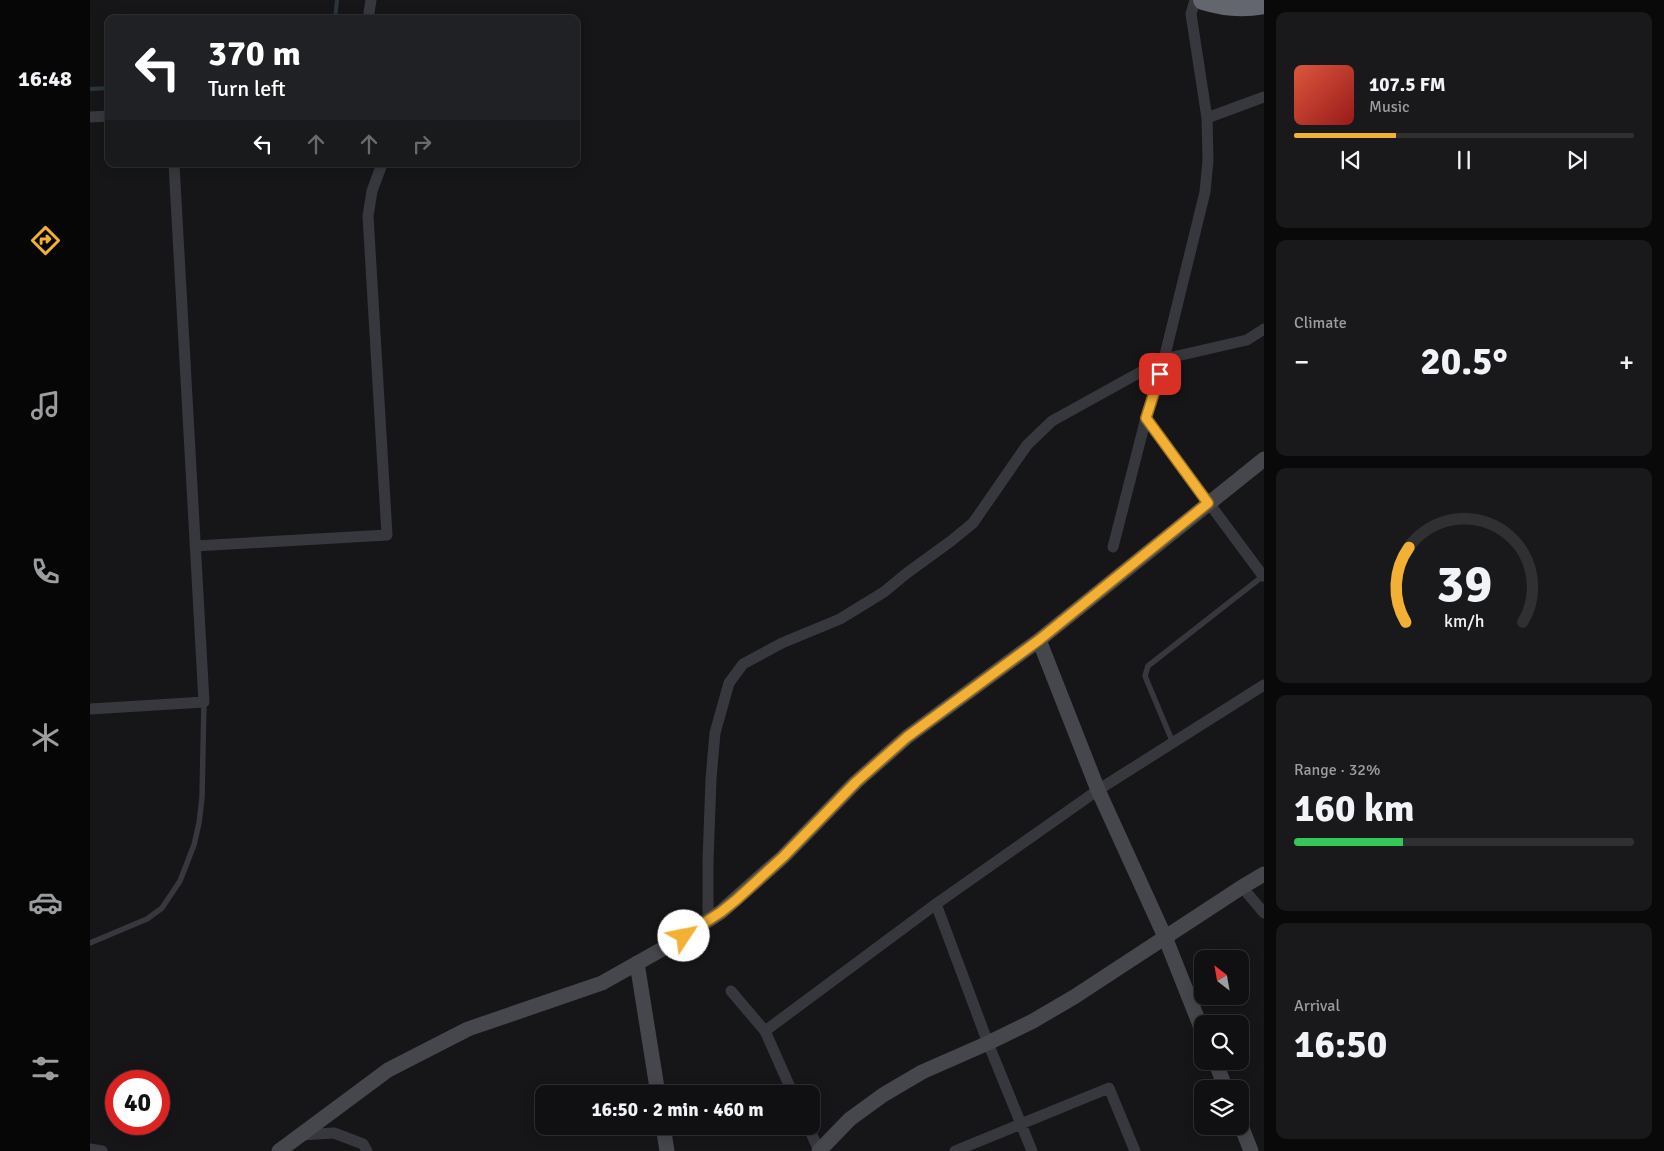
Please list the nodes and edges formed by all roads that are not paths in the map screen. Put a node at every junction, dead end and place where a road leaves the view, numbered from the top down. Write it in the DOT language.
graph roads {
  1 [pos="372,0"];
  2 [pos="1195,0"];
  3 [pos="1203,0"];
  4 [pos="1264,4"];
  5 [pos="369,15"];
  6 [pos="1264,97"];
  7 [pos="105,116"];
  8 [pos="90,117"];
  9 [pos="1207,118"];
  10 [pos="174,167"];
  11 [pos="381,167"];
  12 [pos="1264,329"];
  13 [pos="1164,360"];
  14 [pos="1146,418"];
  15 [pos="1264,459"];
  16 [pos="1208,503"];
  17 [pos="195,546"];
  18 [pos="1113,546"];
  19 [pos="1263,575"];
  20 [pos="1039,640"];
  21 [pos="1264,685"];
  22 [pos="204,702"];
  23 [pos="90,709"];
  24 [pos="1173,743"];
  25 [pos="1098,790"];
  26 [pos="1264,874"];
  27 [pos="1242,887"];
  28 [pos="936,904"];
  29 [pos="1264,913"];
  30 [pos="708,920"];
  31 [pos="1165,937"];
  32 [pos="90,943"];
  33 [pos="638,963"];
  34 [pos="730,991"];
  35 [pos="1196,1015"];
  36 [pos="765,1031"];
  37 [pos="988,1043"];
  38 [pos="657,1085"];
  39 [pos="789,1085"];
  40 [pos="1021,1124"];
  41 [pos="301,1135"];
  42 [pos="665,1135"];
  43 [pos="812,1135"];
  44 [pos="1245,1135"];
  45 [pos="90,1149"];
  46 [pos="102,1151"];
  47 [pos="279,1151"];
  48 [pos="367,1151"];
  49 [pos="667,1151"];
  50 [pos="819,1151"];
  51 [pos="955,1151"];
  52 [pos="1032,1151"];
  53 [pos="1135,1151"];
  54 [pos="1251,1151"];
  1 -- 5 [label="street"];
  2 -- 9 [label="street"];
  3 -- 4 [label="highway"];
  6 -- 9 [label="street"];
  7 -- 8 [label="street"];
  9 -- 13 [label="street"];
  10 -- 17 [label="street"];
  11 -- 17 [label="street"];
  12 -- 13 [label="street"];
  13 -- 14 [label="street"];
  13 -- 30 [label="street"];
  14 -- 16 [label="street"];
  14 -- 18 [label="street"];
  15 -- 16 [label="street"];
  16 -- 19 [label="street"];
  16 -- 20 [label="street"];
  17 -- 22 [label="street"];
  19 -- 24 [label="lane"];
  20 -- 25 [label="street"];
  20 -- 30 [label="street"];
  21 -- 24 [label="street"];
  22 -- 23 [label="street"];
  22 -- 32 [label="lane"];
  24 -- 25 [label="street"];
  25 -- 28 [label="street"];
  25 -- 31 [label="street"];
  26 -- 27 [label="street"];
  27 -- 29 [label="street"];
  27 -- 31 [label="street"];
  28 -- 36 [label="street"];
  28 -- 37 [label="street"];
  30 -- 33 [label="street"];
  31 -- 35 [label="street"];
  31 -- 37 [label="street"];
  33 -- 38 [label="street"];
  33 -- 41 [label="street"];
  34 -- 36 [label="street"];
  36 -- 39 [label="street"];
  37 -- 40 [label="street"];
  37 -- 50 [label="street"];
  40 -- 51 [label="street"];
  40 -- 52 [label="street"];
  40 -- 53 [label="street"];
  41 -- 47 [label="street"];
  41 -- 48 [label="street"];
  42 -- 49 [label="street"];
  43 -- 50 [label="street"];
  44 -- 54 [label="street"];
  45 -- 46 [label="street"];
}
